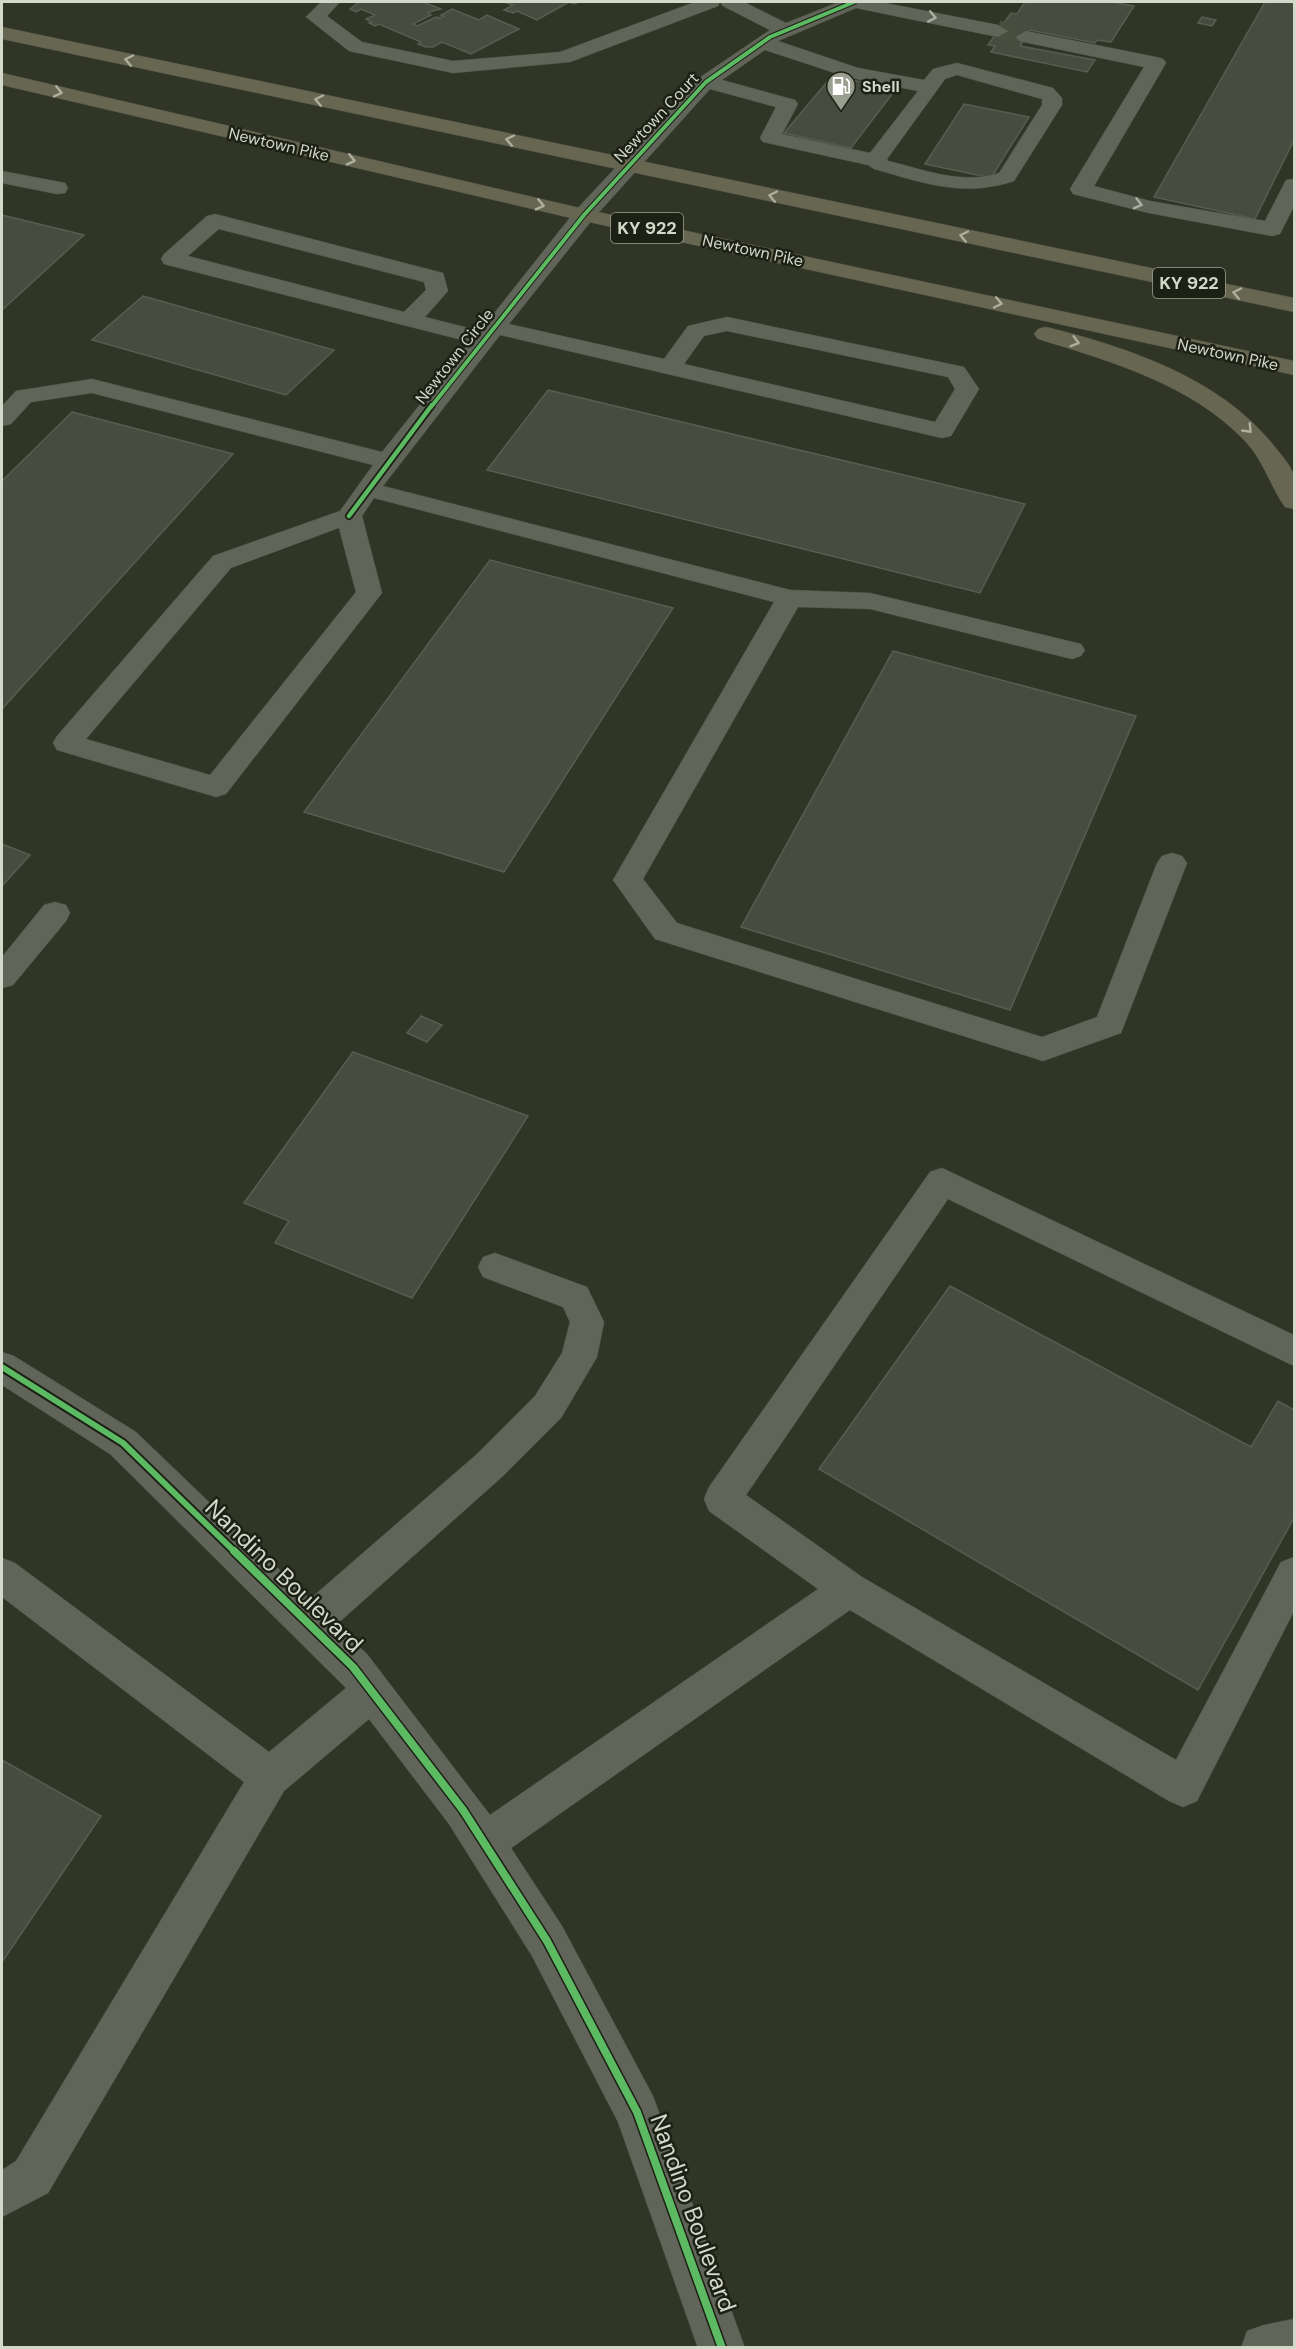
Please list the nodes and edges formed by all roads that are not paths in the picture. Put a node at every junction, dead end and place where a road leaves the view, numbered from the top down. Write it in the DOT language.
graph roads {
  1 [pos="331,2"];
  2 [pos="711,2"];
  3 [pos="730,2"];
  4 [pos="854,2"];
  5 [pos="990,29"];
  6 [pos="785,30"];
  7 [pos="2,33"];
  8 [pos="1026,37"];
  9 [pos="762,42"];
  10 [pos="2,79"];
  11 [pos="706,82"];
  12 [pos="931,87"];
  13 [pos="875,160"];
  14 [pos="629,165"];
  15 [pos="2,177"];
  16 [pos="1294,185"];
  17 [pos="57,188"];
  18 [pos="584,215"];
  19 [pos="777,255"];
  20 [pos="1294,305"];
  21 [pos="410,320"];
  22 [pos="489,333"];
  23 [pos="670,368"];
  24 [pos="1294,368"];
  25 [pos="2,419"];
  26 [pos="388,461"];
  27 [pos="367,489"];
  28 [pos="1294,502"];
  29 [pos="349,516"];
  30 [pos="790,598"];
  31 [pos="1072,650"];
  32 [pos="1172,863"];
  33 [pos="55,913"];
  34 [pos="2,977"];
  35 [pos="495,1267"];
  36 [pos="1294,1351"];
  37 [pos="2,1366"];
  38 [pos="1294,1574"];
  39 [pos="2,1575"];
  40 [pos="849,1589"];
  41 [pos="309,1624"];
  42 [pos="371,1692"];
  43 [pos="270,1777"];
  44 [pos="484,1843"];
  45 [pos="2,2195"];
  46 [pos="1294,2342"];
  47 [pos="722,2348"];
  48 [pos="1264,2348"];
  1 -- 2 [label="street"];
  3 -- 6 [label="street"];
  4 -- 5 [label="street, one-way"];
  4 -- 6 [label="street, Newtown Court"];
  6 -- 9 [label="street, Newtown Court"];
  14 -- 7 [label="highway, KY 922, one-way"];
  8 -- 16 [label="street, one-way"];
  9 -- 11 [label="street, Newtown Court"];
  9 -- 12 [label="street"];
  10 -- 18 [label="highway, Newtown Pike / KY 922, one-way"];
  11 -- 13 [label="street"];
  11 -- 14 [label="street, Newtown Court"];
  12 -- 13 [label="street"];
  12 -- 13 [label="street"];
  14 -- 18 [label="street, Newtown Court"];
  20 -- 14 [label="highway, KY 922, one-way"];
  15 -- 17 [label="street"];
  18 -- 19 [label="highway, Newtown Pike / KY 922"];
  18 -- 22 [label="street, Newtown Circle"];
  19 -- 24 [label="highway, Newtown Pike / KY 922, one-way"];
  19 -- 28 [label="highway, one-way"];
  21 -- 21 [label="street"];
  21 -- 22 [label="street"];
  22 -- 23 [label="street"];
  22 -- 26 [label="street, Newtown Circle"];
  23 -- 23 [label="street"];
  25 -- 26 [label="street"];
  26 -- 27 [label="street, Newtown Circle"];
  27 -- 29 [label="street, Newtown Circle"];
  27 -- 30 [label="street"];
  29 -- 29 [label="street"];
  30 -- 31 [label="street"];
  30 -- 32 [label="street"];
  33 -- 34 [label="street"];
  35 -- 41 [label="street"];
  36 -- 40 [label="street"];
  37 -- 41 [label="street, Nandino Boulevard"];
  38 -- 40 [label="street"];
  39 -- 43 [label="street"];
  40 -- 44 [label="street"];
  41 -- 42 [label="street, Nandino Boulevard"];
  42 -- 43 [label="street"];
  42 -- 44 [label="street, Nandino Boulevard"];
  43 -- 45 [label="street"];
  44 -- 47 [label="street, Nandino Boulevard"];
  46 -- 48 [label="street"];
}
